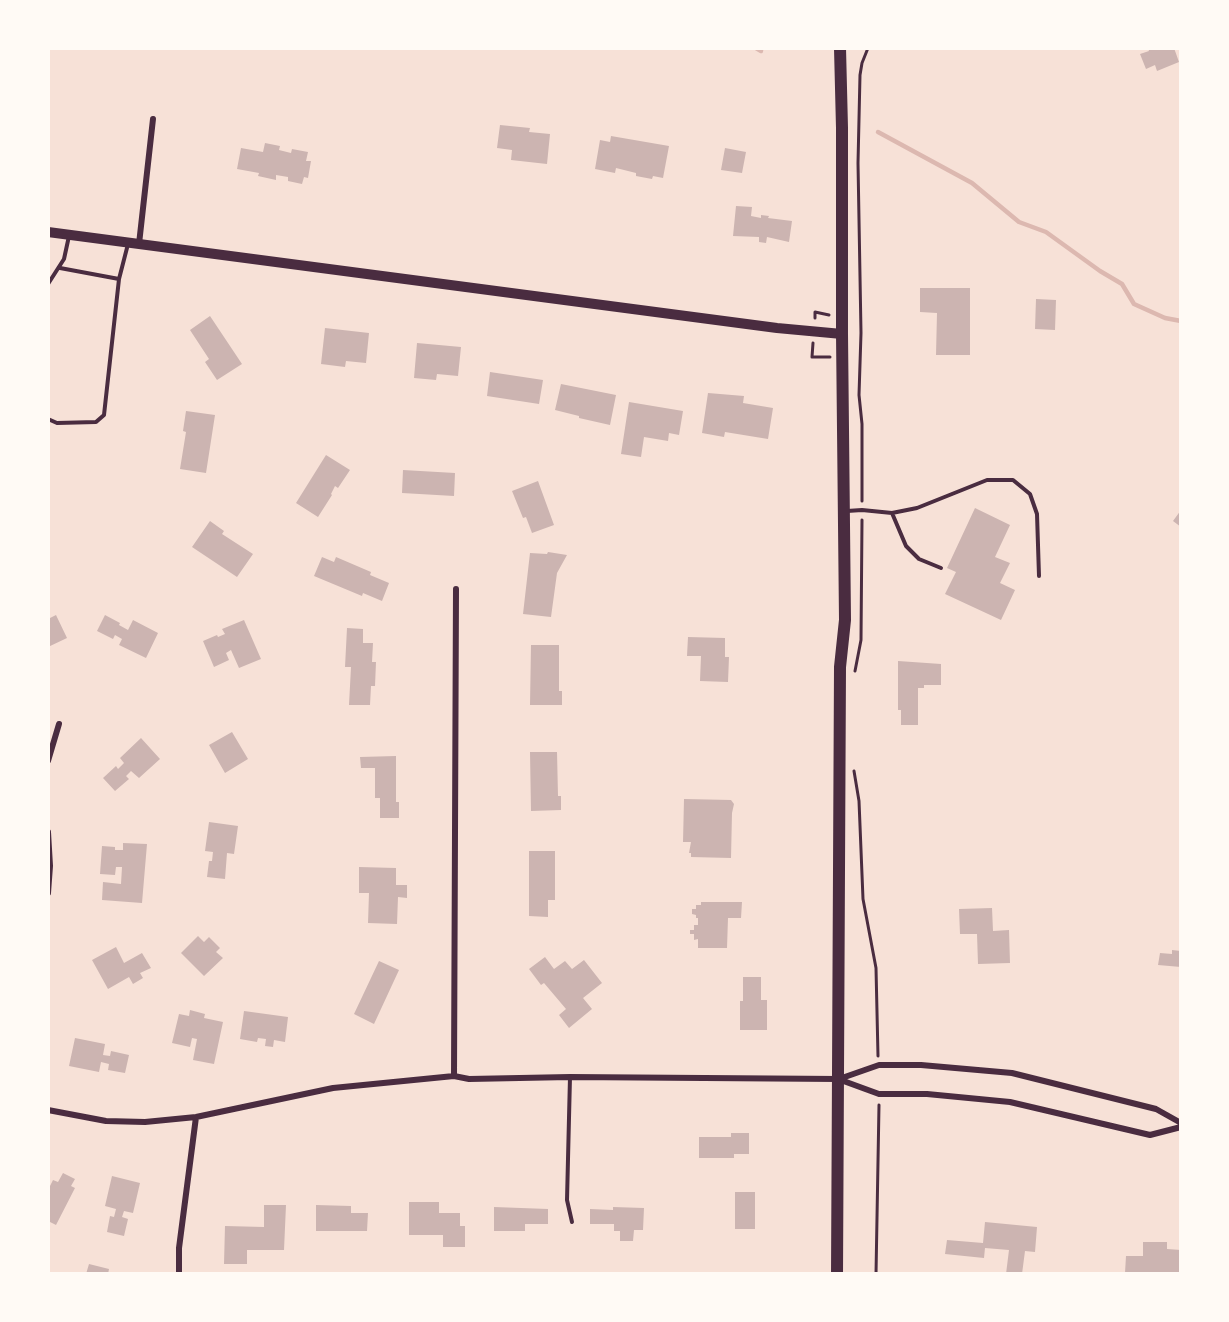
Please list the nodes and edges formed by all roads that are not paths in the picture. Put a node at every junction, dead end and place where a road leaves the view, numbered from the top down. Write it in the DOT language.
graph roads {
  1 [pos="840,48"];
  2 [pos="153,118"];
  3 [pos="48,232"];
  4 [pos="69,235"];
  5 [pos="134,243"];
  6 [pos="60,268"];
  7 [pos="119,279"];
  8 [pos="48,284"];
  9 [pos="842,334"];
  10 [pos="48,419"];
  11 [pos="844,512"];
  12 [pos="892,513"];
  13 [pos="941,568"];
  14 [pos="1039,576"];
  15 [pos="456,590"];
  16 [pos="59,724"];
  17 [pos="50,747"];
  18 [pos="48,761"];
  19 [pos="48,832"];
  20 [pos="48,893"];
  21 [pos="454,1076"];
  22 [pos="570,1077"];
  23 [pos="838,1079"];
  24 [pos="48,1110"];
  25 [pos="196,1117"];
  26 [pos="1181,1125"];
  27 [pos="572,1222"];
  28 [pos="179,1274"];
  29 [pos="837,1274"];
  1 -- 9 [label="main road"];
  2 -- 5 [label="street"];
  3 -- 4 [label="street"];
  4 -- 5 [label="street"];
  4 -- 6 [label="lane"];
  5 -- 7 [label="lane"];
  5 -- 9 [label="street"];
  6 -- 7 [label="lane"];
  6 -- 8 [label="lane"];
  7 -- 10 [label="lane"];
  9 -- 11 [label="main road"];
  11 -- 12 [label="lane"];
  11 -- 23 [label="main road"];
  12 -- 13 [label="lane"];
  12 -- 14 [label="lane"];
  15 -- 21 [label="street"];
  16 -- 17 [label="street"];
  17 -- 18 [label="street"];
  19 -- 20 [label="street"];
  21 -- 22 [label="street"];
  21 -- 25 [label="street"];
  22 -- 23 [label="street"];
  22 -- 27 [label="lane"];
  23 -- 26 [label="street"];
  23 -- 26 [label="street"];
  23 -- 29 [label="main road"];
  24 -- 25 [label="street"];
  25 -- 28 [label="street"];
}
